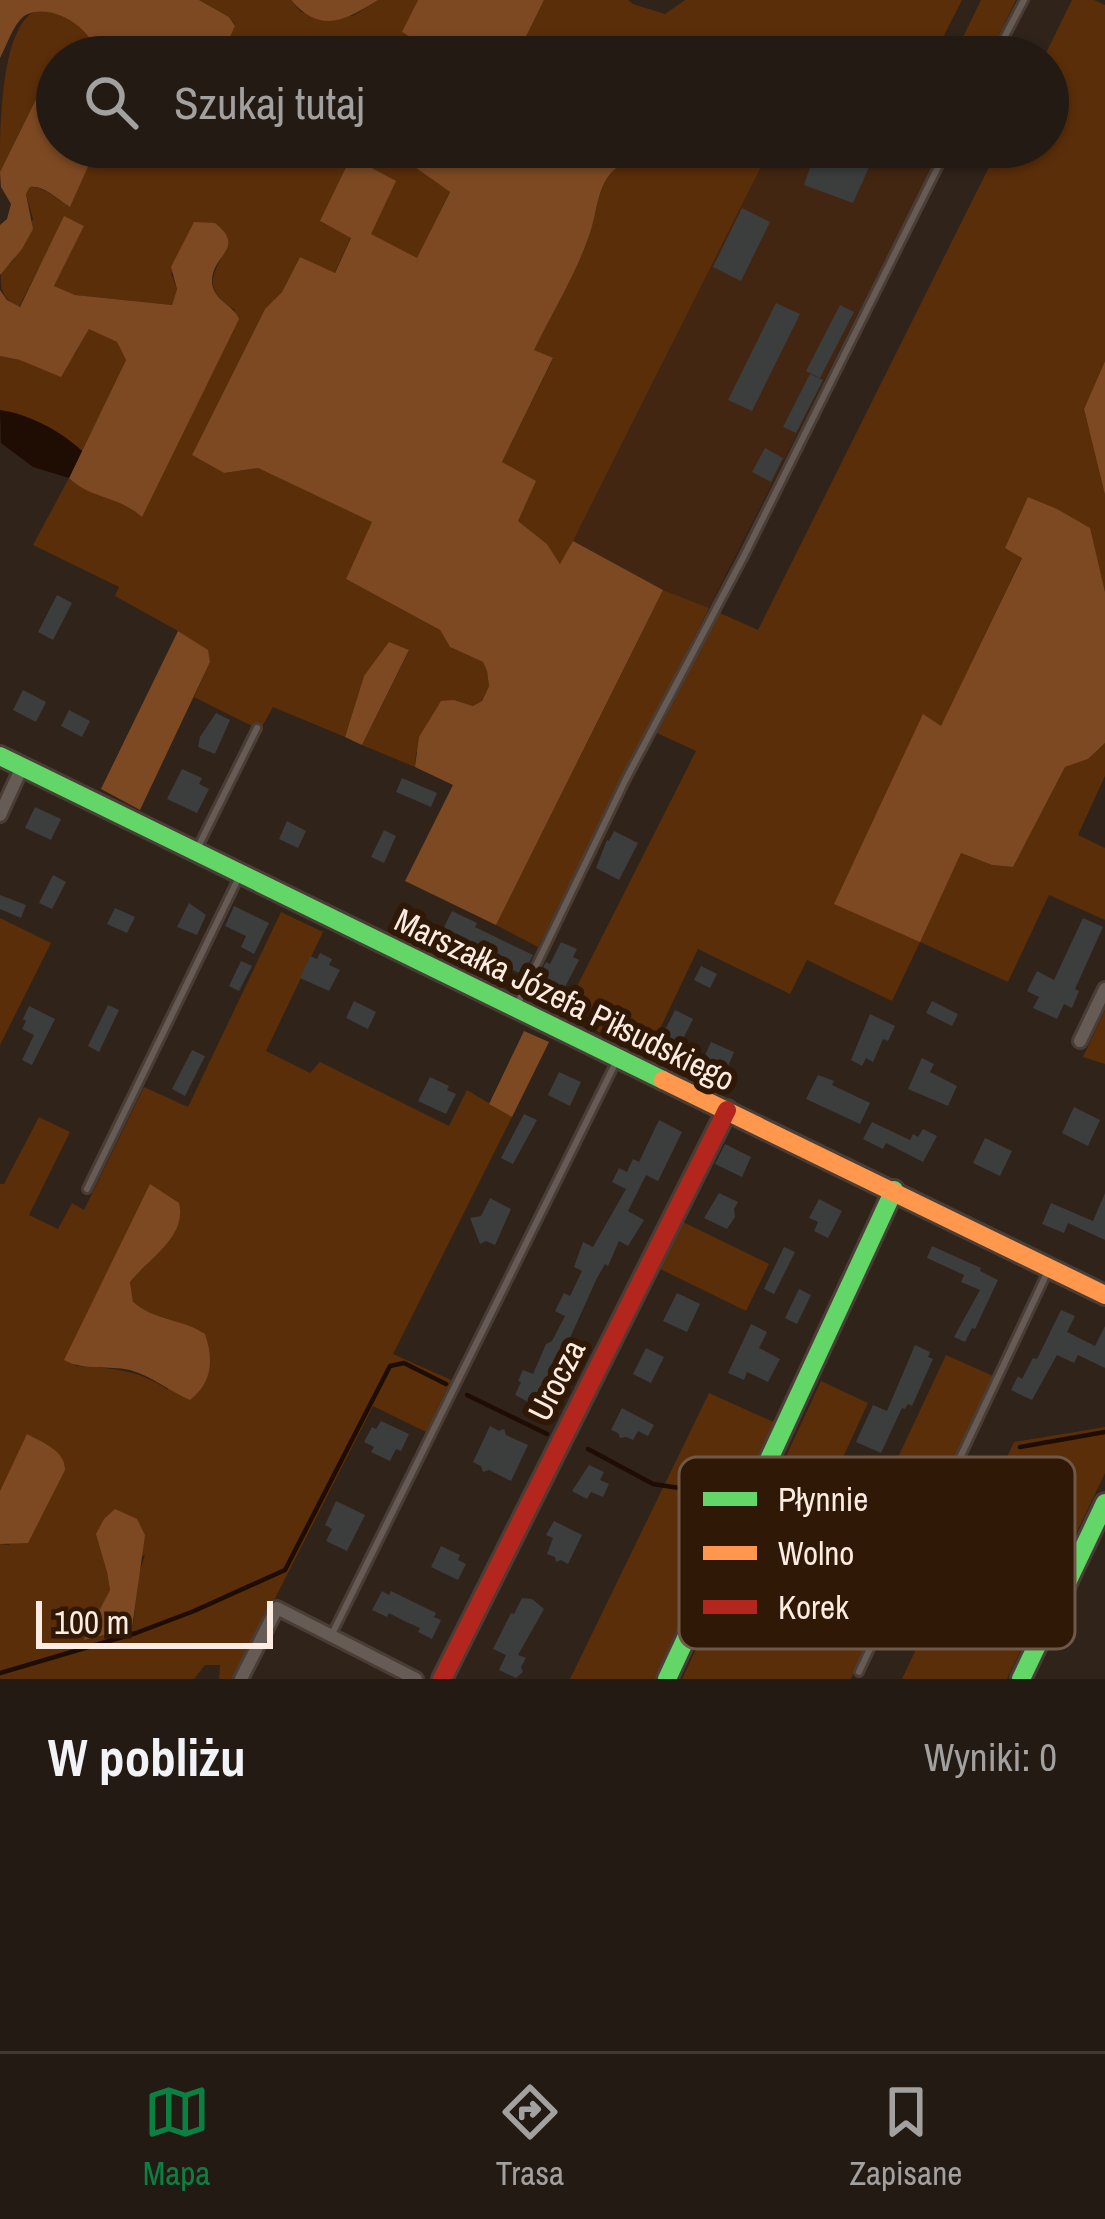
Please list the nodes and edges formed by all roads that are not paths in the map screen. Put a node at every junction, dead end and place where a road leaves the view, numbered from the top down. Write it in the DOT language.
graph roads {
  1 [pos="1024,0"];
  2 [pos="1005,36"];
  3 [pos="938,168"];
  4 [pos="257,728"];
  5 [pos="0,756"];
  6 [pos="22,767"];
  7 [pos="0,815"];
  8 [pos="196,852"];
  9 [pos="240,874"];
  10 [pos="1105,989"];
  11 [pos="515,1009"];
  12 [pos="1080,1041"];
  13 [pos="618,1058"];
  14 [pos="727,1110"];
  15 [pos="87,1189"];
  16 [pos="894,1190"];
  17 [pos="1050,1268"];
  18 [pos="1105,1294"];
  19 [pos="770,1457"];
  20 [pos="961,1457"];
  21 [pos="1105,1503"];
  22 [pos="1075,1566"];
  23 [pos="332,1634"];
  24 [pos="681,1649"];
  25 [pos="870,1649"];
  26 [pos="1035,1649"];
  27 [pos="859,1672"];
  28 [pos="241,1679"];
  29 [pos="416,1679"];
  30 [pos="442,1679"];
  31 [pos="667,1679"];
  32 [pos="1021,1679"];
  1 -- 2 [label="lane"];
  3 -- 11 [label="lane"];
  4 -- 8 [label="lane"];
  5 -- 6 [label="street, Marszałka Józefa Piłsudskiego"];
  6 -- 7 [label="street"];
  6 -- 8 [label="street, Marszałka Józefa Piłsudskiego"];
  8 -- 9 [label="street, Marszałka Józefa Piłsudskiego"];
  9 -- 11 [label="street, Marszałka Józefa Piłsudskiego"];
  9 -- 15 [label="lane"];
  10 -- 12 [label="street"];
  11 -- 13 [label="street, Marszałka Józefa Piłsudskiego"];
  13 -- 14 [label="street, Marszałka Józefa Piłsudskiego"];
  13 -- 23 [label="lane"];
  14 -- 16 [label="street, Marszałka Józefa Piłsudskiego"];
  14 -- 30 [label="street, Urocza"];
  16 -- 17 [label="street, Marszałka Józefa Piłsudskiego"];
  16 -- 19 [label="street"];
  17 -- 18 [label="street, Marszałka Józefa Piłsudskiego"];
  17 -- 20 [label="lane"];
  21 -- 22 [label="street"];
  23 -- 28 [label="street"];
  23 -- 29 [label="street"];
  24 -- 31 [label="street"];
  25 -- 27 [label="lane"];
  26 -- 32 [label="street"];
}
